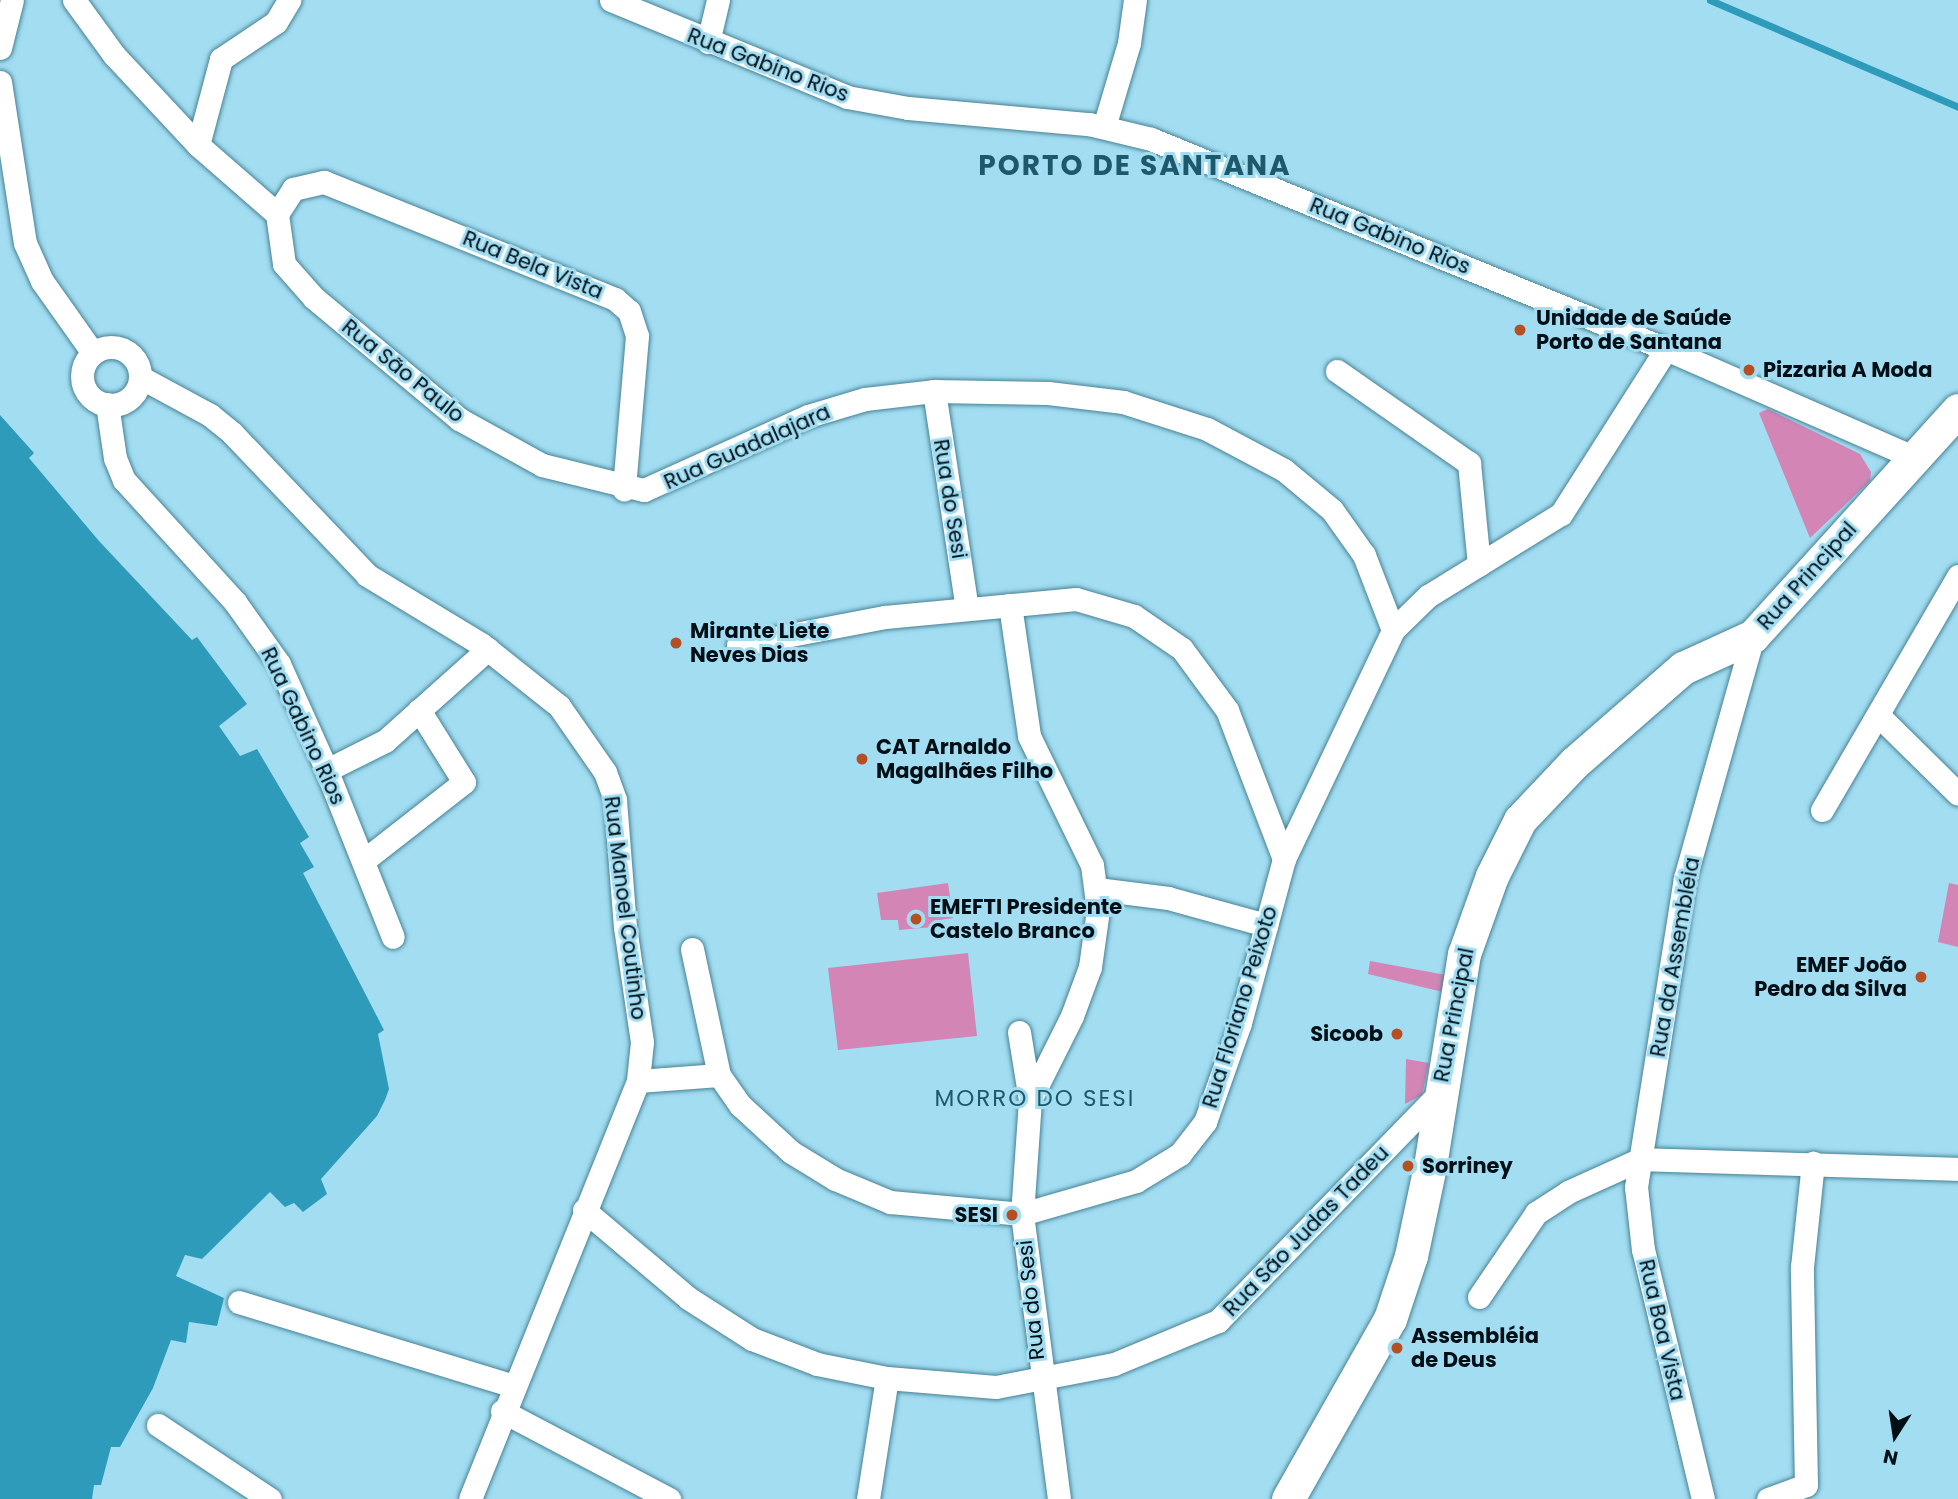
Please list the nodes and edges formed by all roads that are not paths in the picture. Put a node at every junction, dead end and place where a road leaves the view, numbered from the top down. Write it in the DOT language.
graph roads {
  1 [pos="12,0"];
  2 [pos="74,0"];
  3 [pos="289,0"];
  4 [pos="611,0"];
  5 [pos="718,0"];
  6 [pos="1135,0"];
  7 [pos="708,42"];
  8 [pos="0,48"];
  9 [pos="0,82"];
  10 [pos="1104,127"];
  11 [pos="198,145"];
  12 [pos="277,214"];
  13 [pos="1666,349"];
  14 [pos="93,353"];
  15 [pos="1337,371"];
  16 [pos="140,377"];
  17 [pos="934,391"];
  18 [pos="107,404"];
  19 [pos="1958,410"];
  20 [pos="1913,457"];
  21 [pos="624,489"];
  22 [pos="1479,565"];
  23 [pos="1958,576"];
  24 [pos="1010,605"];
  25 [pos="967,608"];
  26 [pos="1393,630"];
  27 [pos="1754,636"];
  28 [pos="738,645"];
  29 [pos="488,649"];
  30 [pos="419,710"];
  31 [pos="1878,715"];
  32 [pos="327,770"];
  33 [pos="1958,793"];
  34 [pos="1822,810"];
  35 [pos="1284,859"];
  36 [pos="363,861"];
  37 [pos="1097,889"];
  38 [pos="1266,925"];
  39 [pos="393,937"];
  40 [pos="692,949"];
  41 [pos="1019,1031"];
  42 [pos="719,1075"];
  43 [pos="638,1081"];
  44 [pos="1438,1094"];
  45 [pos="1030,1100"];
  46 [pos="1641,1158"];
  47 [pos="1813,1163"];
  48 [pos="1958,1169"];
  49 [pos="584,1210"];
  50 [pos="1022,1214"];
  51 [pos="1479,1297"];
  52 [pos="239,1301"];
  53 [pos="887,1378"];
  54 [pos="1040,1379"];
  55 [pos="513,1385"];
  56 [pos="502,1411"];
  57 [pos="158,1425"];
  58 [pos="270,1499"];
  59 [pos="470,1499"];
  60 [pos="670,1499"];
  61 [pos="868,1499"];
  62 [pos="1059,1499"];
  63 [pos="1288,1499"];
  64 [pos="1703,1499"];
  65 [pos="1768,1499"];
  1 -- 8 [label="street"];
  2 -- 11 [label="street"];
  3 -- 11 [label="street"];
  4 -- 7 [label="street, Rua Gabino Rios"];
  5 -- 7 [label="street"];
  6 -- 10 [label="street"];
  7 -- 10 [label="street, Rua Gabino Rios"];
  9 -- 14 [label="street"];
  10 -- 13 [label="street, Rua Gabino Rios"];
  11 -- 12 [label="street"];
  12 -- 21 [label="street, Rua São Paulo"];
  12 -- 21 [label="street, Rua Bela Vista"];
  13 -- 20 [label="street, Rua Gabino Rios"];
  13 -- 22 [label="street, Rua Floriano Peixoto"];
  14 -- 16 [label="street"];
  14 -- 18 [label="street"];
  15 -- 22 [label="street"];
  16 -- 18 [label="street"];
  16 -- 29 [label="street, Rua Manoel Coutinho"];
  17 -- 21 [label="street, Rua Guadalajara"];
  17 -- 25 [label="street, Rua do Sesi"];
  17 -- 26 [label="street, Rua Guadalajara"];
  18 -- 32 [label="street, Rua Gabino Rios"];
  19 -- 20 [label="street, Rua Principal"];
  20 -- 27 [label="street, Rua Principal"];
  22 -- 26 [label="street, Rua Floriano Peixoto"];
  23 -- 31 [label="street"];
  24 -- 25 [label="street"];
  24 -- 35 [label="street"];
  24 -- 37 [label="street, Rua do Sesi"];
  25 -- 28 [label="street"];
  26 -- 35 [label="street, Rua Floriano Peixoto"];
  27 -- 44 [label="street, Rua Principal"];
  27 -- 46 [label="street, Rua da Assembléia"];
  29 -- 30 [label="street"];
  29 -- 43 [label="street, Rua Manoel Coutinho"];
  30 -- 32 [label="street"];
  30 -- 36 [label="street"];
  31 -- 33 [label="street"];
  31 -- 34 [label="street"];
  32 -- 36 [label="street, Rua Gabino Rios"];
  35 -- 38 [label="street, Rua Floriano Peixoto"];
  36 -- 39 [label="street, Rua Gabino Rios"];
  37 -- 38 [label="street"];
  37 -- 45 [label="street, Rua do Sesi"];
  38 -- 50 [label="street, Rua Floriano Peixoto"];
  40 -- 42 [label="street, Rua Floriano Peixoto"];
  41 -- 45 [label="street, Rua do Sesi"];
  42 -- 43 [label="street"];
  42 -- 50 [label="street, Rua Floriano Peixoto"];
  43 -- 49 [label="street, Rua Manoel Coutinho"];
  44 -- 54 [label="street, Rua São Judas Tadeu"];
  44 -- 63 [label="street, Rua Principal"];
  45 -- 50 [label="street, Rua do Sesi"];
  46 -- 47 [label="street"];
  46 -- 51 [label="street"];
  46 -- 64 [label="street, Rua Boa Vista"];
  47 -- 48 [label="street"];
  47 -- 65 [label="street"];
  49 -- 53 [label="street, Rua São Judas Tadeu"];
  49 -- 55 [label="street, Rua Manoel Coutinho"];
  50 -- 54 [label="street, Rua do Sesi"];
  52 -- 55 [label="street"];
  53 -- 54 [label="street, Rua São Judas Tadeu"];
  53 -- 61 [label="street"];
  54 -- 62 [label="street, Rua do Sesi"];
  55 -- 56 [label="street, Rua Manoel Coutinho"];
  56 -- 59 [label="street, Rua Manoel Coutinho"];
  56 -- 60 [label="street"];
  57 -- 58 [label="street"];
}
